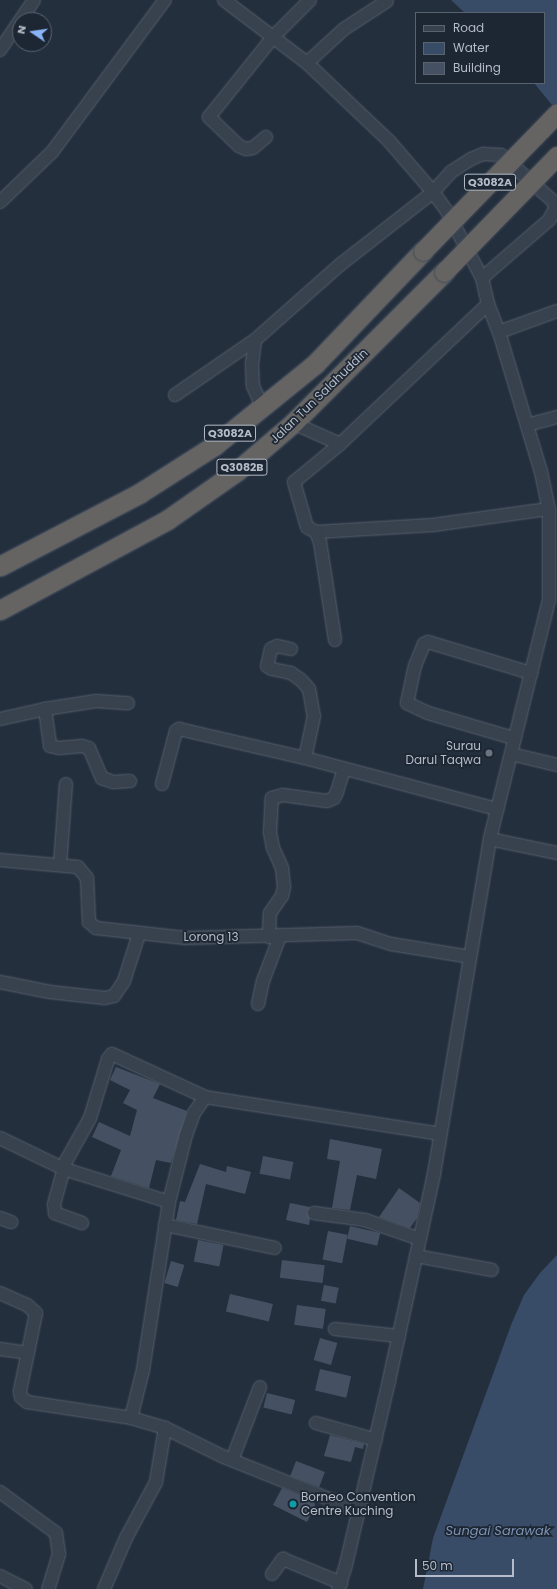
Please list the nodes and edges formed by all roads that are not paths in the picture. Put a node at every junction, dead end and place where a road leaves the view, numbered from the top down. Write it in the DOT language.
graph roads {
  1 [pos="34,0"];
  2 [pos="165,0"];
  3 [pos="224,0"];
  4 [pos="310,0"];
  5 [pos="387,1"];
  6 [pos="273,37"];
  7 [pos="0,50"];
  8 [pos="307,63"];
  9 [pos="557,113"];
  10 [pos="266,137"];
  11 [pos="557,156"];
  12 [pos="433,192"];
  13 [pos="0,202"];
  14 [pos="482,278"];
  15 [pos="488,304"];
  16 [pos="557,311"];
  17 [pos="499,332"];
  18 [pos="255,340"];
  19 [pos="175,395"];
  20 [pos="264,408"];
  21 [pos="557,417"];
  22 [pos="293,423"];
  23 [pos="527,425"];
  24 [pos="340,444"];
  25 [pos="549,509"];
  26 [pos="316,532"];
  27 [pos="0,566"];
  28 [pos="553,600"];
  29 [pos="0,610"];
  30 [pos="335,640"];
  31 [pos="291,648"];
  32 [pos="531,673"];
  33 [pos="128,703"];
  34 [pos="45,708"];
  35 [pos="0,719"];
  36 [pos="513,738"];
  37 [pos="511,754"];
  38 [pos="305,758"];
  39 [pos="557,765"];
  40 [pos="344,769"];
  41 [pos="130,781"];
  42 [pos="66,784"];
  43 [pos="162,784"];
  44 [pos="497,809"];
  45 [pos="490,839"];
  46 [pos="557,853"];
  47 [pos="0,860"];
  48 [pos="60,865"];
  49 [pos="140,934"];
  50 [pos="275,937"];
  51 [pos="470,957"];
  52 [pos="0,982"];
  53 [pos="258,1004"];
  54 [pos="205,1097"];
  55 [pos="440,1134"];
  56 [pos="0,1138"];
  57 [pos="64,1169"];
  58 [pos="169,1202"];
  59 [pos="314,1213"];
  60 [pos="82,1223"];
  61 [pos="165,1225"];
  62 [pos="420,1239"];
  63 [pos="275,1248"];
  64 [pos="416,1256"];
  65 [pos="492,1270"];
  66 [pos="0,1292"];
  67 [pos="335,1329"];
  68 [pos="399,1336"];
  69 [pos="0,1350"];
  70 [pos="28,1353"];
  71 [pos="260,1386"];
  72 [pos="131,1418"];
  73 [pos="316,1423"];
  74 [pos="165,1428"];
  75 [pos="376,1440"];
  76 [pos="232,1460"];
  77 [pos="0,1492"];
  78 [pos="359,1511"];
  79 [pos="272,1574"];
  80 [pos="0,1576"];
  81 [pos="339,1586"];
  82 [pos="26,1589"];
  83 [pos="48,1589"];
  84 [pos="104,1589"];
  1 -- 7 [label="street"];
  2 -- 13 [label="street"];
  3 -- 6 [label="street"];
  4 -- 6 [label="street"];
  5 -- 8 [label="street"];
  6 -- 8 [label="street"];
  6 -- 10 [label="street"];
  8 -- 12 [label="street"];
  9 -- 20 [label="highway, Q3082A, bridge"];
  11 -- 22 [label="highway, Jalan Tun Salahuddin / Q3082B, bridge"];
  12 -- 14 [label="street"];
  12 -- 14 [label="street"];
  12 -- 18 [label="street"];
  14 -- 15 [label="street"];
  15 -- 17 [label="street"];
  15 -- 24 [label="street"];
  16 -- 17 [label="street"];
  17 -- 23 [label="street"];
  18 -- 19 [label="street"];
  18 -- 20 [label="street"];
  20 -- 27 [label="highway, Q3082A"];
  21 -- 23 [label="street"];
  22 -- 24 [label="street"];
  22 -- 29 [label="highway, Jalan Tun Salahuddin / Q3082B"];
  23 -- 25 [label="street"];
  24 -- 26 [label="street"];
  25 -- 26 [label="street"];
  25 -- 28 [label="street"];
  26 -- 30 [label="street"];
  28 -- 32 [label="street"];
  31 -- 38 [label="street"];
  32 -- 36 [label="street"];
  32 -- 36 [label="street"];
  33 -- 34 [label="street"];
  34 -- 35 [label="street"];
  34 -- 41 [label="street"];
  36 -- 37 [label="street"];
  37 -- 39 [label="street"];
  37 -- 44 [label="street"];
  38 -- 40 [label="street"];
  38 -- 43 [label="street"];
  40 -- 44 [label="street"];
  40 -- 50 [label="street"];
  42 -- 48 [label="street"];
  44 -- 45 [label="street"];
  45 -- 46 [label="street"];
  45 -- 51 [label="street"];
  47 -- 48 [label="street, Lorong 13"];
  48 -- 49 [label="street, Lorong 13"];
  49 -- 50 [label="street, Lorong 13"];
  49 -- 52 [label="street"];
  50 -- 51 [label="street, Lorong 13"];
  50 -- 53 [label="street"];
  51 -- 55 [label="street"];
  54 -- 55 [label="street"];
  54 -- 57 [label="street"];
  54 -- 58 [label="street"];
  55 -- 62 [label="street"];
  56 -- 57 [label="street"];
  57 -- 58 [label="street"];
  57 -- 60 [label="street"];
  58 -- 61 [label="street"];
  59 -- 62 [label="street"];
  61 -- 63 [label="street"];
  61 -- 72 [label="street"];
  62 -- 64 [label="street"];
  64 -- 65 [label="street"];
  64 -- 68 [label="street"];
  66 -- 70 [label="street"];
  67 -- 68 [label="street"];
  68 -- 75 [label="street"];
  69 -- 70 [label="street"];
  70 -- 72 [label="street"];
  71 -- 76 [label="street"];
  72 -- 74 [label="street"];
  73 -- 75 [label="street"];
  74 -- 76 [label="street"];
  74 -- 84 [label="street"];
  75 -- 78 [label="street"];
  76 -- 78 [label="street"];
  77 -- 83 [label="street"];
  78 -- 81 [label="street"];
  79 -- 81 [label="street"];
  80 -- 82 [label="street"];
}
